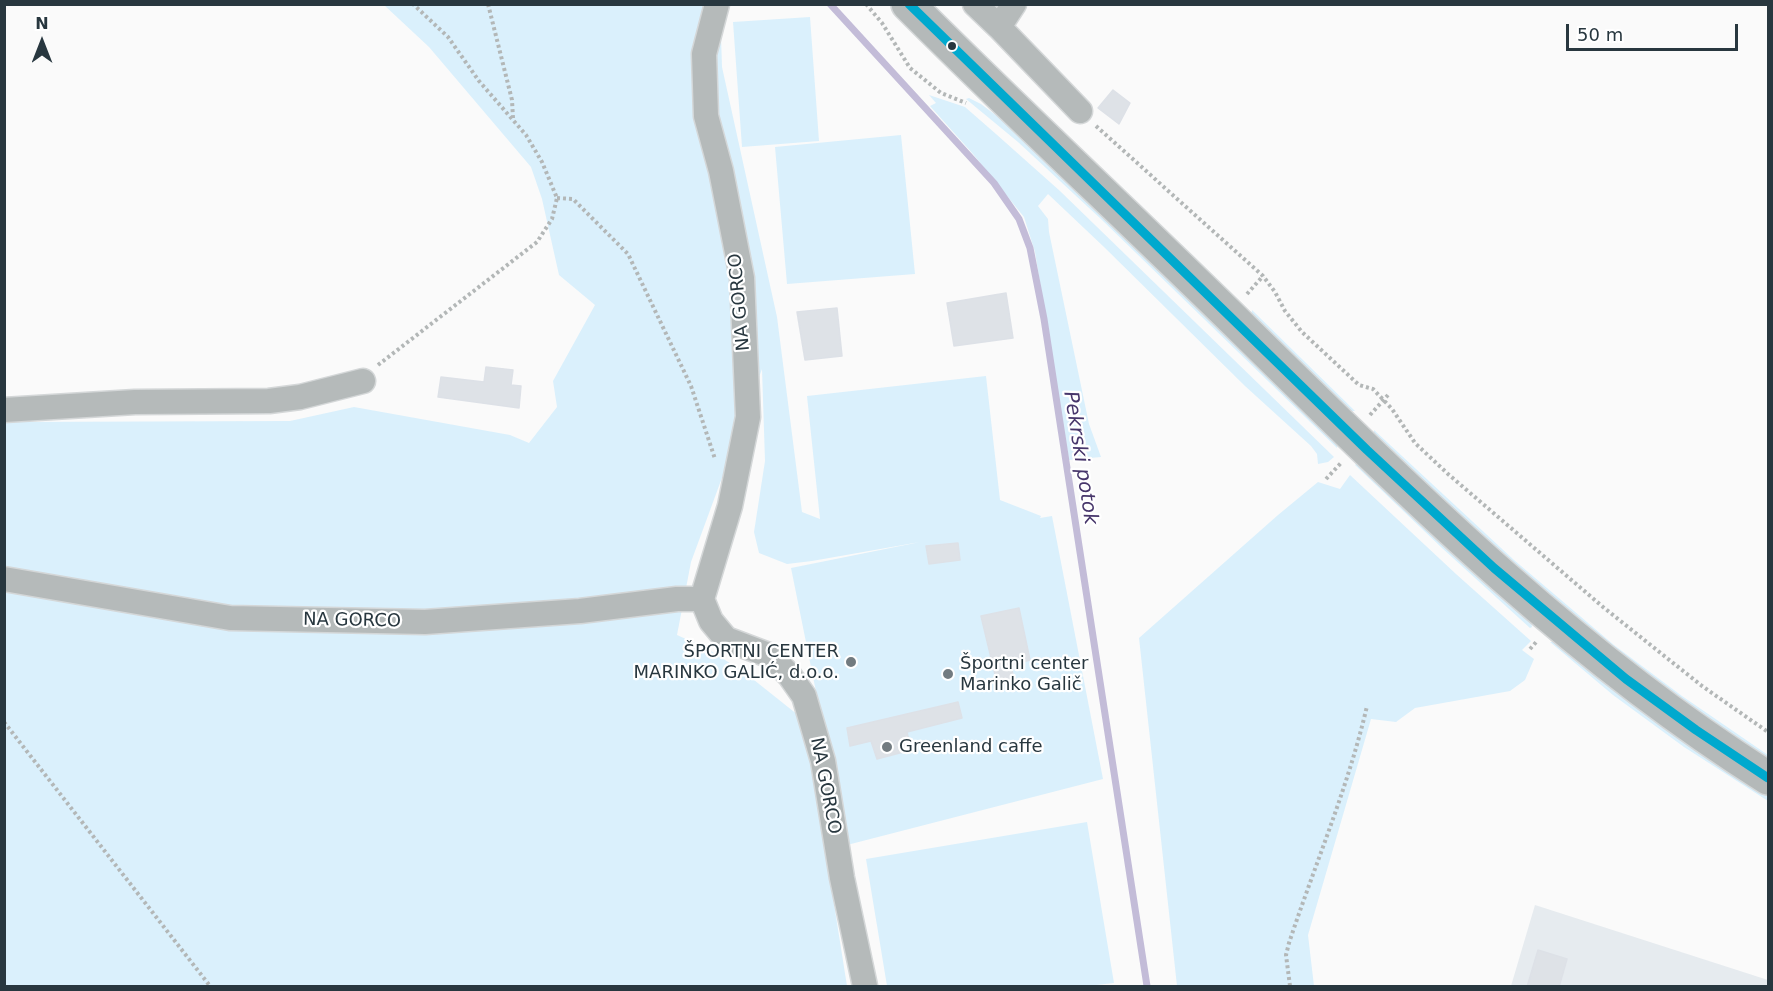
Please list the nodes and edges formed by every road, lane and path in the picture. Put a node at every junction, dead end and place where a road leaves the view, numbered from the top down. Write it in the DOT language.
graph roads {
  1 [pos="413,4"];
  2 [pos="488,4"];
  3 [pos="717,4"];
  4 [pos="866,4"];
  5 [pos="908,4"];
  6 [pos="975,4"];
  7 [pos="1014,4"];
  8 [pos="999,27"];
  9 [pos="970,105"];
  10 [pos="1080,111"];
  11 [pos="513,118"];
  12 [pos="557,198"];
  13 [pos="363,381"];
  14 [pos="4,410"];
  15 [pos="1367,417"];
  16 [pos="1374,424"];
  17 [pos="716,462"];
  18 [pos="4,579"];
  19 [pos="702,599"];
  20 [pos="1367,706"];
  21 [pos="4,722"];
  22 [pos="1768,732"];
  23 [pos="1768,778"];
  24 [pos="210,987"];
  25 [pos="865,987"];
  26 [pos="1290,987"];
  1 -- 11 [label="path"];
  2 -- 11 [label="path"];
  3 -- 19 [label="street, NA GORCO"];
  4 -- 9 [label="path"];
  5 -- 23 [label="main road"];
  6 -- 8 [label="street"];
  7 -- 8 [label="street"];
  8 -- 10 [label="street"];
  10 -- 22 [label="path"];
  11 -- 12 [label="path"];
  12 -- 13 [label="path"];
  12 -- 17 [label="path"];
  13 -- 14 [label="street"];
  15 -- 16 [label="path"];
  18 -- 19 [label="street, NA GORCO"];
  19 -- 25 [label="street, NA GORCO"];
  20 -- 26 [label="path"];
  21 -- 24 [label="path"];
}
